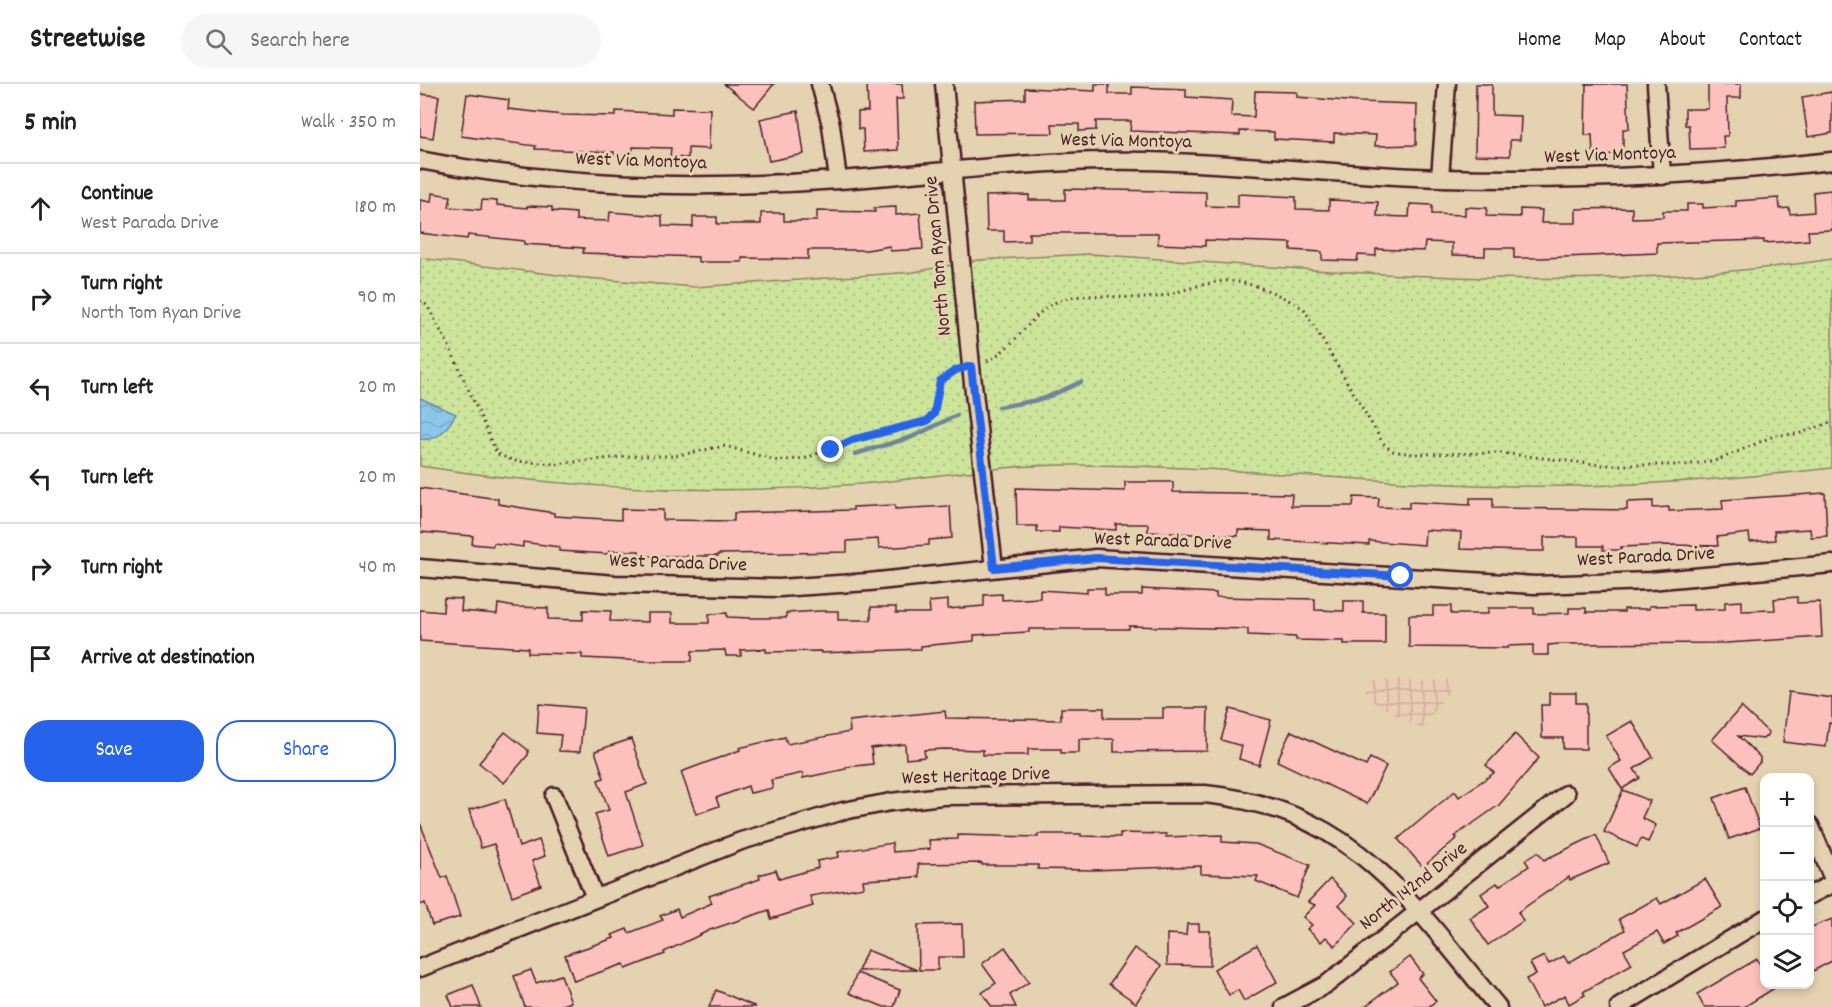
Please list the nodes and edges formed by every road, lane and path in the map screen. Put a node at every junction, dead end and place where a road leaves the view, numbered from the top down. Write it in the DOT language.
graph roads {
  1 [pos="820,84"];
  2 [pos="944,84"];
  3 [pos="1447,84"];
  4 [pos="1656,84"];
  5 [pos="420,160"];
  6 [pos="1832,161"];
  7 [pos="952,169"];
  8 [pos="1662,176"];
  9 [pos="1440,178"];
  10 [pos="838,180"];
  11 [pos="420,301"];
  12 [pos="971,366"];
  13 [pos="1832,422"];
  14 [pos="1832,564"];
  15 [pos="420,568"];
  16 [pos="994,568"];
  17 [pos="1566,794"];
  18 [pos="554,796"];
  19 [pos="1810,827"];
  20 [pos="1832,877"];
  21 [pos="1832,884"];
  22 [pos="1814,893"];
  23 [pos="595,898"];
  24 [pos="1417,910"];
  25 [pos="1760,921"];
  26 [pos="420,968"];
  27 [pos="1284,1007"];
  28 [pos="1498,1007"];
  29 [pos="1619,1007"];
  1 -- 10 [label="street"];
  2 -- 7 [label="street, North Tom Ryan Drive"];
  3 -- 9 [label="street"];
  4 -- 8 [label="street"];
  5 -- 10 [label="street, West Via Montoya"];
  6 -- 8 [label="street, West Via Montoya"];
  7 -- 9 [label="street, West Via Montoya"];
  7 -- 10 [label="street, West Via Montoya"];
  7 -- 12 [label="street, North Tom Ryan Drive"];
  8 -- 9 [label="street, West Via Montoya"];
  11 -- 12 [label="path"];
  12 -- 13 [label="path"];
  12 -- 16 [label="street, North Tom Ryan Drive"];
  14 -- 16 [label="street, West Parada Drive"];
  15 -- 16 [label="street, West Parada Drive"];
  17 -- 24 [label="street, North 142nd Drive"];
  18 -- 23 [label="street"];
  19 -- 20 [label="street"];
  21 -- 22 [label="street"];
  23 -- 24 [label="street, West Heritage Drive"];
  23 -- 26 [label="street, West Heritage Drive"];
  24 -- 27 [label="street, North 142nd Drive"];
  24 -- 28 [label="street, West Heritage Drive"];
  25 -- 29 [label="street"];
}
